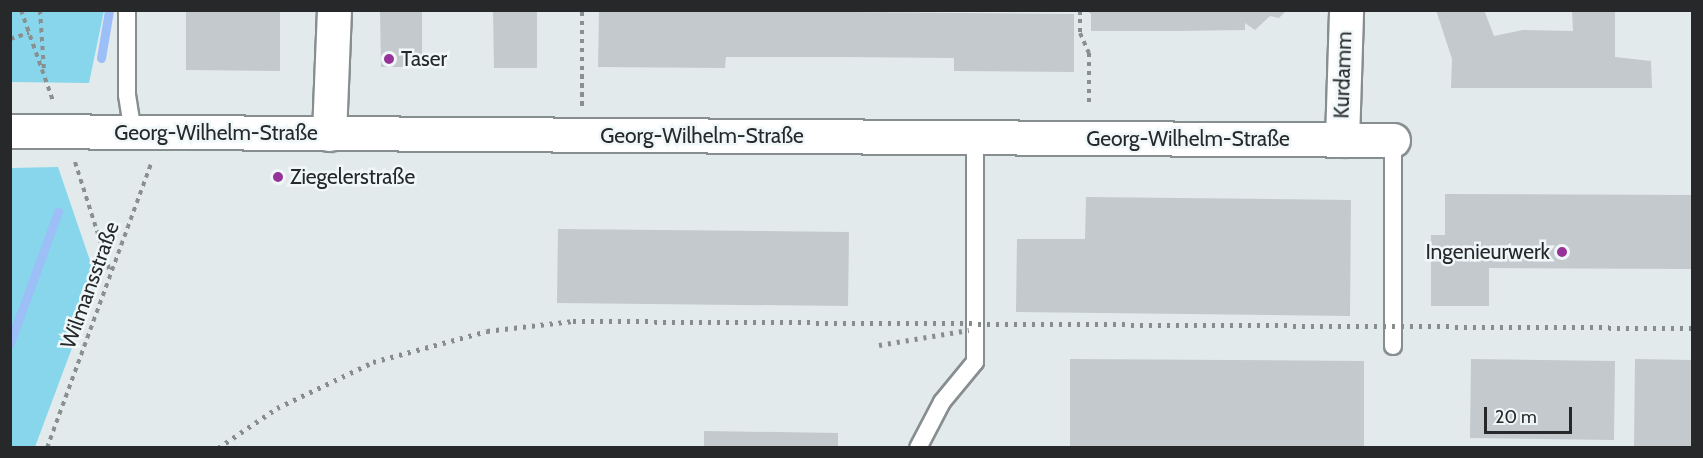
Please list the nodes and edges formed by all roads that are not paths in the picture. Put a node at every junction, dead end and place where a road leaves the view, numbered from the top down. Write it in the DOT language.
graph roads {
  1 [pos="127,10"];
  2 [pos="334,10"];
  3 [pos="1346,10"];
  4 [pos="10,131"];
  5 [pos="148,133"];
  6 [pos="329,134"];
  7 [pos="975,138"];
  8 [pos="1342,140"];
  9 [pos="1393,140"];
  10 [pos="1393,346"];
  11 [pos="918,447"];
  1 -- 5 [label="lane"];
  2 -- 6 [label="main road"];
  3 -- 8 [label="main road, Kurdamm"];
  4 -- 5 [label="main road, Georg-Wilhelm-Straße"];
  5 -- 6 [label="main road, Georg-Wilhelm-Straße"];
  6 -- 7 [label="main road, Georg-Wilhelm-Straße"];
  7 -- 8 [label="main road, Georg-Wilhelm-Straße"];
  7 -- 11 [label="lane"];
  8 -- 9 [label="main road, Georg-Wilhelm-Straße"];
  9 -- 10 [label="lane"];
}
